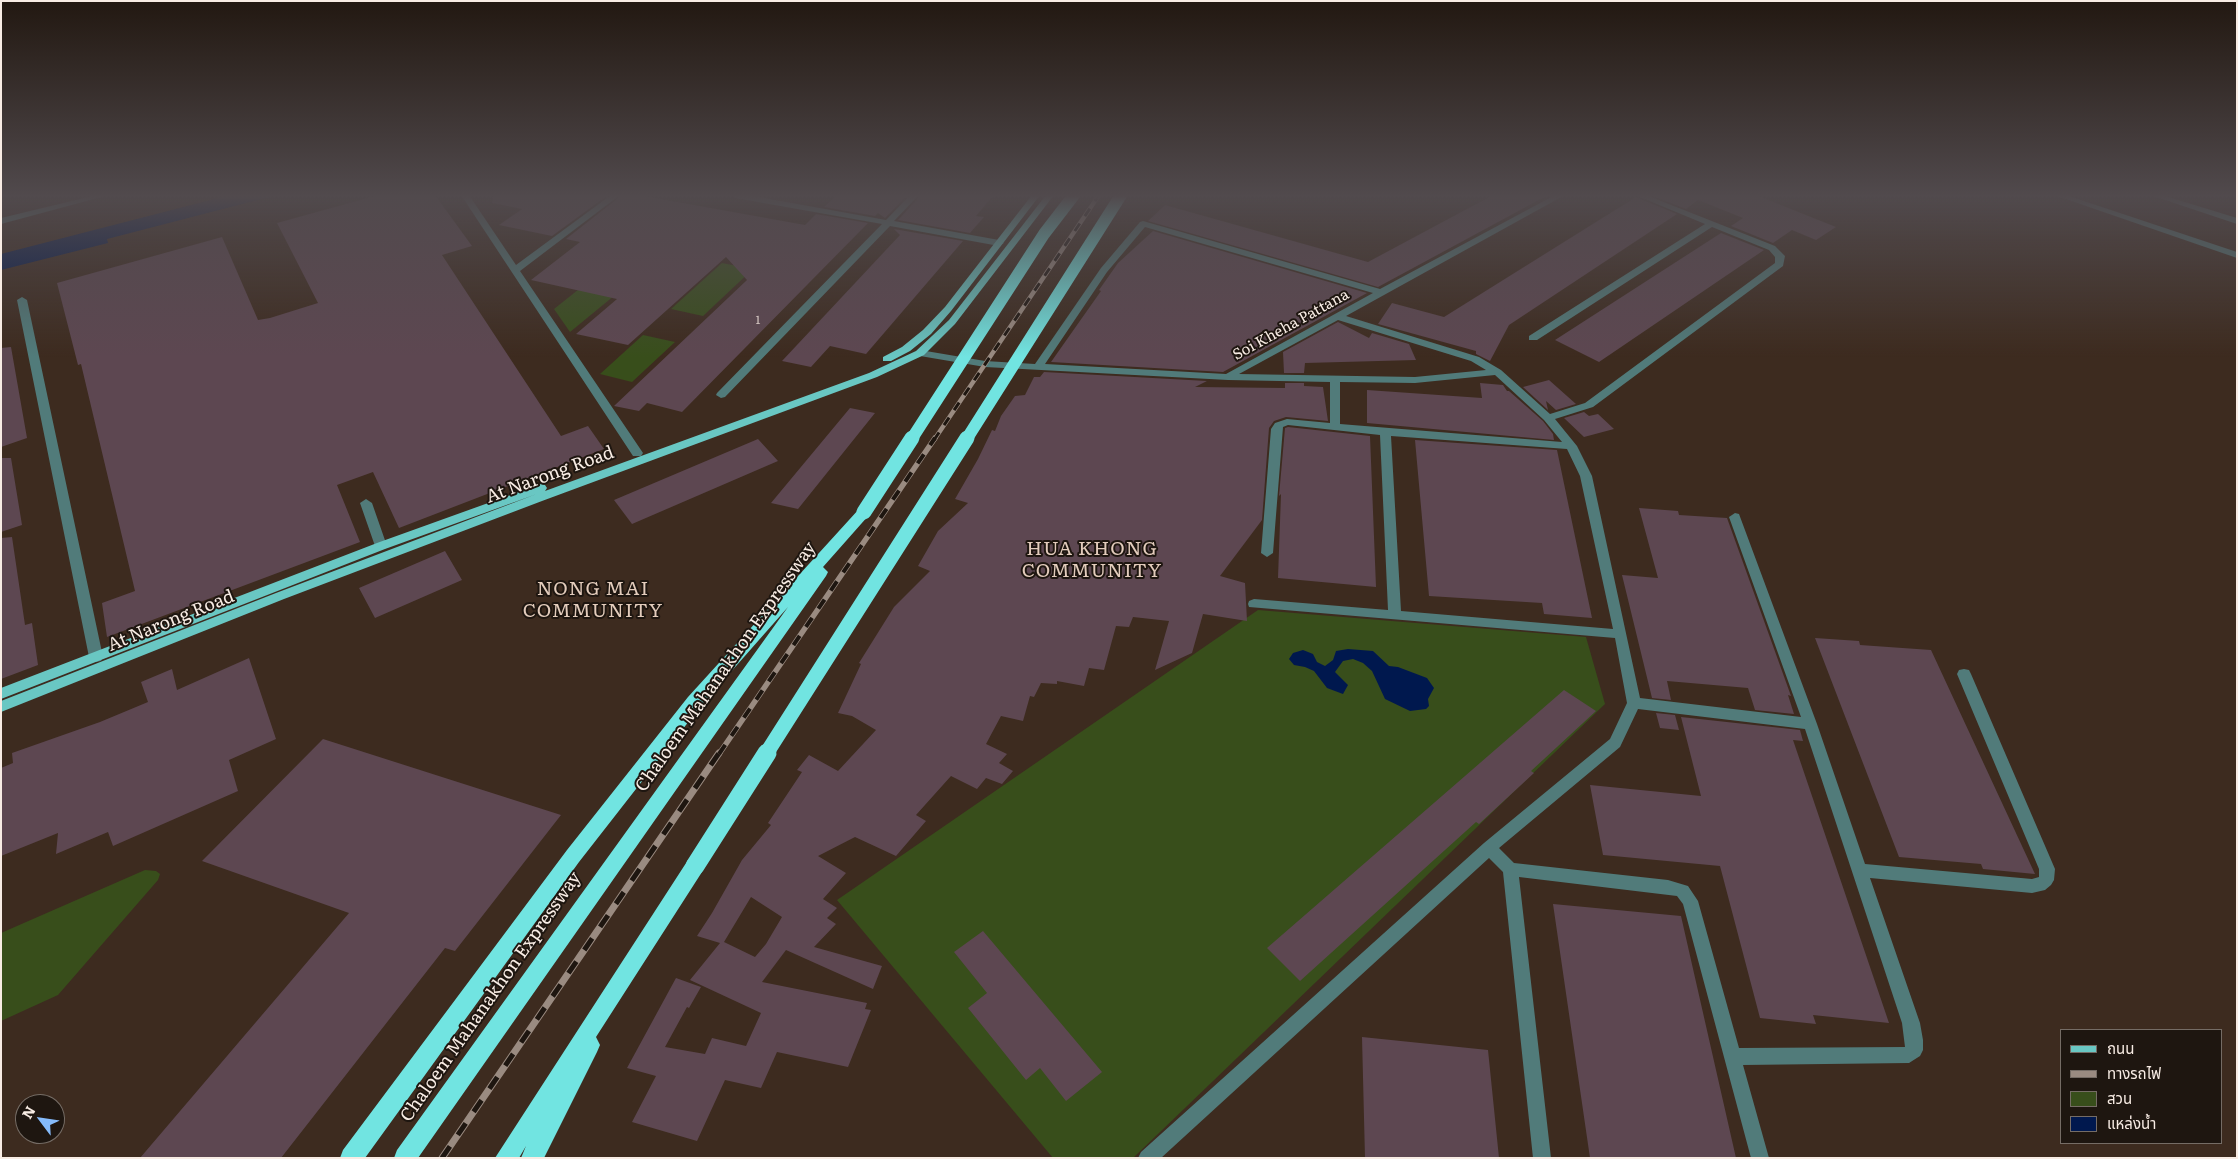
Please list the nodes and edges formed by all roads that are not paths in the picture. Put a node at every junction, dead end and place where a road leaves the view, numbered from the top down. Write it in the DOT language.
graph roads {
  1 [pos="502,249"];
  2 [pos="544,249"];
  3 [pos="863,249"];
  4 [pos="995,249"];
  5 [pos="1008,249"];
  6 [pos="1034,249"];
  7 [pos="1087,249"];
  8 [pos="1122,249"];
  9 [pos="1230,249"];
  10 [pos="1462,249"];
  11 [pos="1672,249"];
  12 [pos="1773,249"];
  13 [pos="2219,249"];
  14 [pos="2237,255"];
  15 [pos="516,270"];
  16 [pos="1382,293"];
  17 [pos="22,300"];
  18 [pos="1338,317"];
  19 [pos="1533,338"];
  20 [pos="906,349"];
  21 [pos="920,352"];
  22 [pos="1039,366"];
  23 [pos="1497,372"];
  24 [pos="1228,376"];
  25 [pos="1335,379"];
  26 [pos="721,395"];
  27 [pos="1548,418"];
  28 [pos="1335,427"];
  29 [pos="1385,432"];
  30 [pos="1571,446"];
  31 [pos="637,453"];
  32 [pos="366,503"];
  33 [pos="864,512"];
  34 [pos="1735,517"];
  35 [pos="381,546"];
  36 [pos="1267,553"];
  37 [pos="1254,604"];
  38 [pos="1396,615"];
  39 [pos="1621,634"];
  40 [pos="96,657"];
  41 [pos="1964,674"];
  42 [pos="1,694"];
  43 [pos="1634,703"];
  44 [pos="1,707"];
  45 [pos="1810,724"];
  46 [pos="1489,848"];
  47 [pos="1510,869"];
  48 [pos="1858,870"];
  49 [pos="625,976"];
  50 [pos="1731,1057"];
  51 [pos="351,1158"];
  52 [pos="404,1158"];
  53 [pos="506,1158"];
  54 [pos="532,1158"];
  55 [pos="1147,1158"];
  56 [pos="1542,1158"];
  57 [pos="1760,1158"];
  1 -- 15 [label="street"];
  2 -- 15 [label="street"];
  3 -- 26 [label="street"];
  4 -- 20 [label="main road, At Narong Road"];
  5 -- 21 [label="main road, At Narong Road"];
  6 -- 33 [label="highway, Chaloem Mahanakhon Expressway, bridge"];
  7 -- 49 [label="highway, bridge"];
  8 -- 22 [label="street"];
  9 -- 16 [label="street"];
  10 -- 16 [label="street, Soi Kheha Pattana"];
  11 -- 19 [label="street"];
  12 -- 27 [label="street"];
  13 -- 14 [label="street"];
  15 -- 31 [label="street"];
  16 -- 18 [label="street, Soi Kheha Pattana"];
  17 -- 40 [label="street"];
  18 -- 23 [label="street"];
  18 -- 24 [label="street, Soi Kheha Pattana"];
  20 -- 21 [label="main road"];
  20 -- 31 [label="main road, At Narong Road"];
  21 -- 22 [label="street, Soi Kheha Pattana"];
  21 -- 44 [label="main road, At Narong Road"];
  22 -- 24 [label="street, Soi Kheha Pattana"];
  23 -- 25 [label="street"];
  23 -- 27 [label="street"];
  24 -- 25 [label="street"];
  25 -- 28 [label="street"];
  27 -- 30 [label="street"];
  28 -- 29 [label="street"];
  28 -- 36 [label="street"];
  29 -- 30 [label="street"];
  29 -- 38 [label="street"];
  30 -- 39 [label="street"];
  31 -- 35 [label="main road, At Narong Road"];
  32 -- 35 [label="street"];
  33 -- 51 [label="highway"];
  33 -- 52 [label="highway, Chaloem Mahanakhon Expressway"];
  34 -- 45 [label="street"];
  35 -- 40 [label="main road, At Narong Road"];
  37 -- 38 [label="street"];
  38 -- 39 [label="street"];
  39 -- 43 [label="street"];
  40 -- 42 [label="main road, At Narong Road"];
  41 -- 48 [label="street"];
  43 -- 45 [label="street"];
  43 -- 46 [label="street"];
  45 -- 48 [label="street"];
  46 -- 47 [label="street"];
  46 -- 55 [label="street"];
  47 -- 50 [label="street"];
  47 -- 56 [label="street"];
  48 -- 50 [label="street"];
  49 -- 53 [label="highway"];
  49 -- 54 [label="highway"];
  50 -- 57 [label="street"];
}
